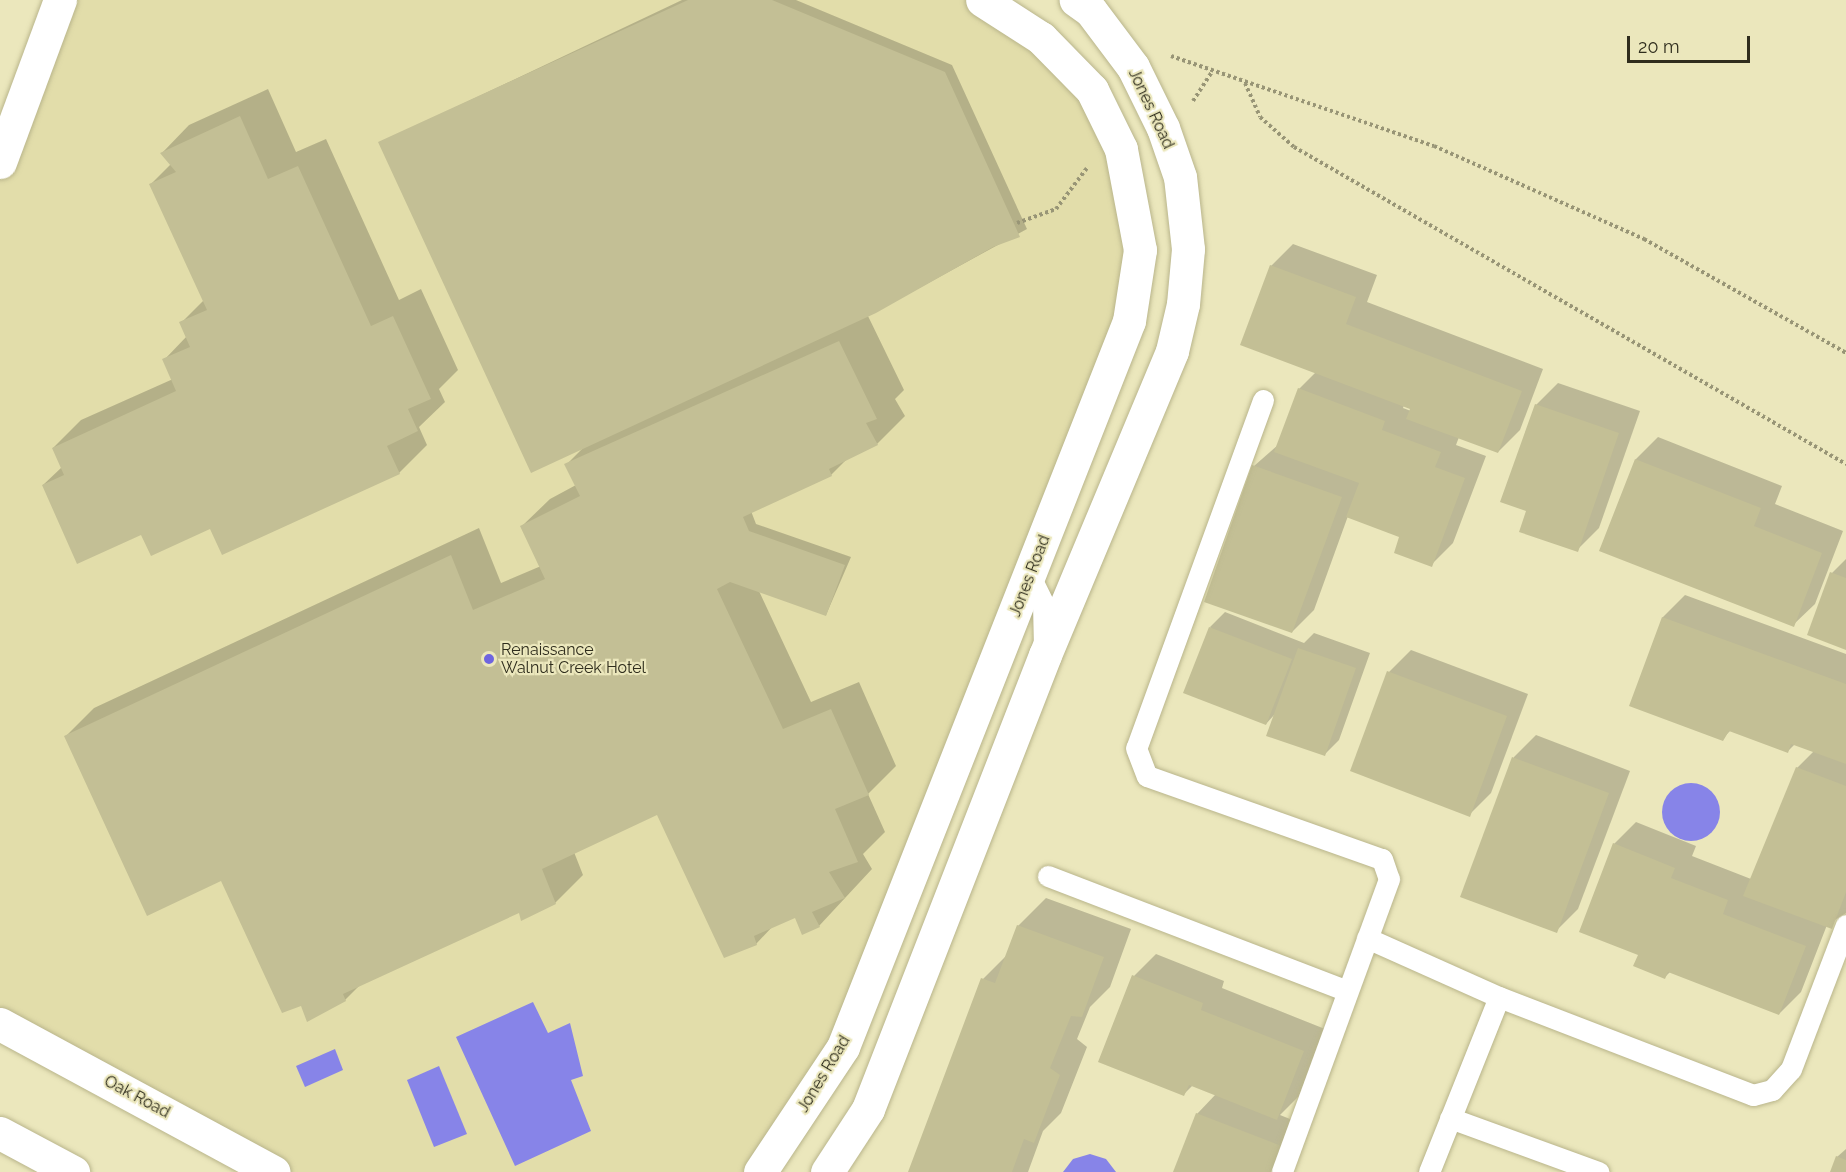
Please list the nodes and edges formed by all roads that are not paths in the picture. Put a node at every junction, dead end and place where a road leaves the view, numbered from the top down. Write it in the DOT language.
graph roads {
  1 [pos="60,0"];
  2 [pos="982,0"];
  3 [pos="1076,0"];
  4 [pos="0,162"];
  5 [pos="1263,400"];
  6 [pos="1030,576"];
  7 [pos="1045,655"];
  8 [pos="1048,876"];
  9 [pos="1846,925"];
  10 [pos="1367,938"];
  11 [pos="1347,991"];
  12 [pos="1499,998"];
  13 [pos="0,1023"];
  14 [pos="1450,1118"];
  15 [pos="0,1132"];
  16 [pos="73,1172"];
  17 [pos="274,1172"];
  18 [pos="760,1172"];
  19 [pos="827,1172"];
  20 [pos="1282,1172"];
  21 [pos="1429,1172"];
  22 [pos="1598,1172"];
  1 -- 4 [label="street"];
  2 -- 6 [label="street, Jones Road"];
  3 -- 7 [label="street, Jones Road"];
  5 -- 10 [label="lane"];
  6 -- 7 [label="lane"];
  6 -- 18 [label="street, Jones Road"];
  7 -- 19 [label="street, Jones Road"];
  8 -- 11 [label="lane"];
  9 -- 12 [label="lane"];
  10 -- 11 [label="lane"];
  10 -- 12 [label="lane"];
  11 -- 20 [label="lane"];
  12 -- 14 [label="lane"];
  13 -- 17 [label="street, Oak Road"];
  14 -- 21 [label="lane"];
  14 -- 22 [label="lane"];
  15 -- 16 [label="street"];
}
